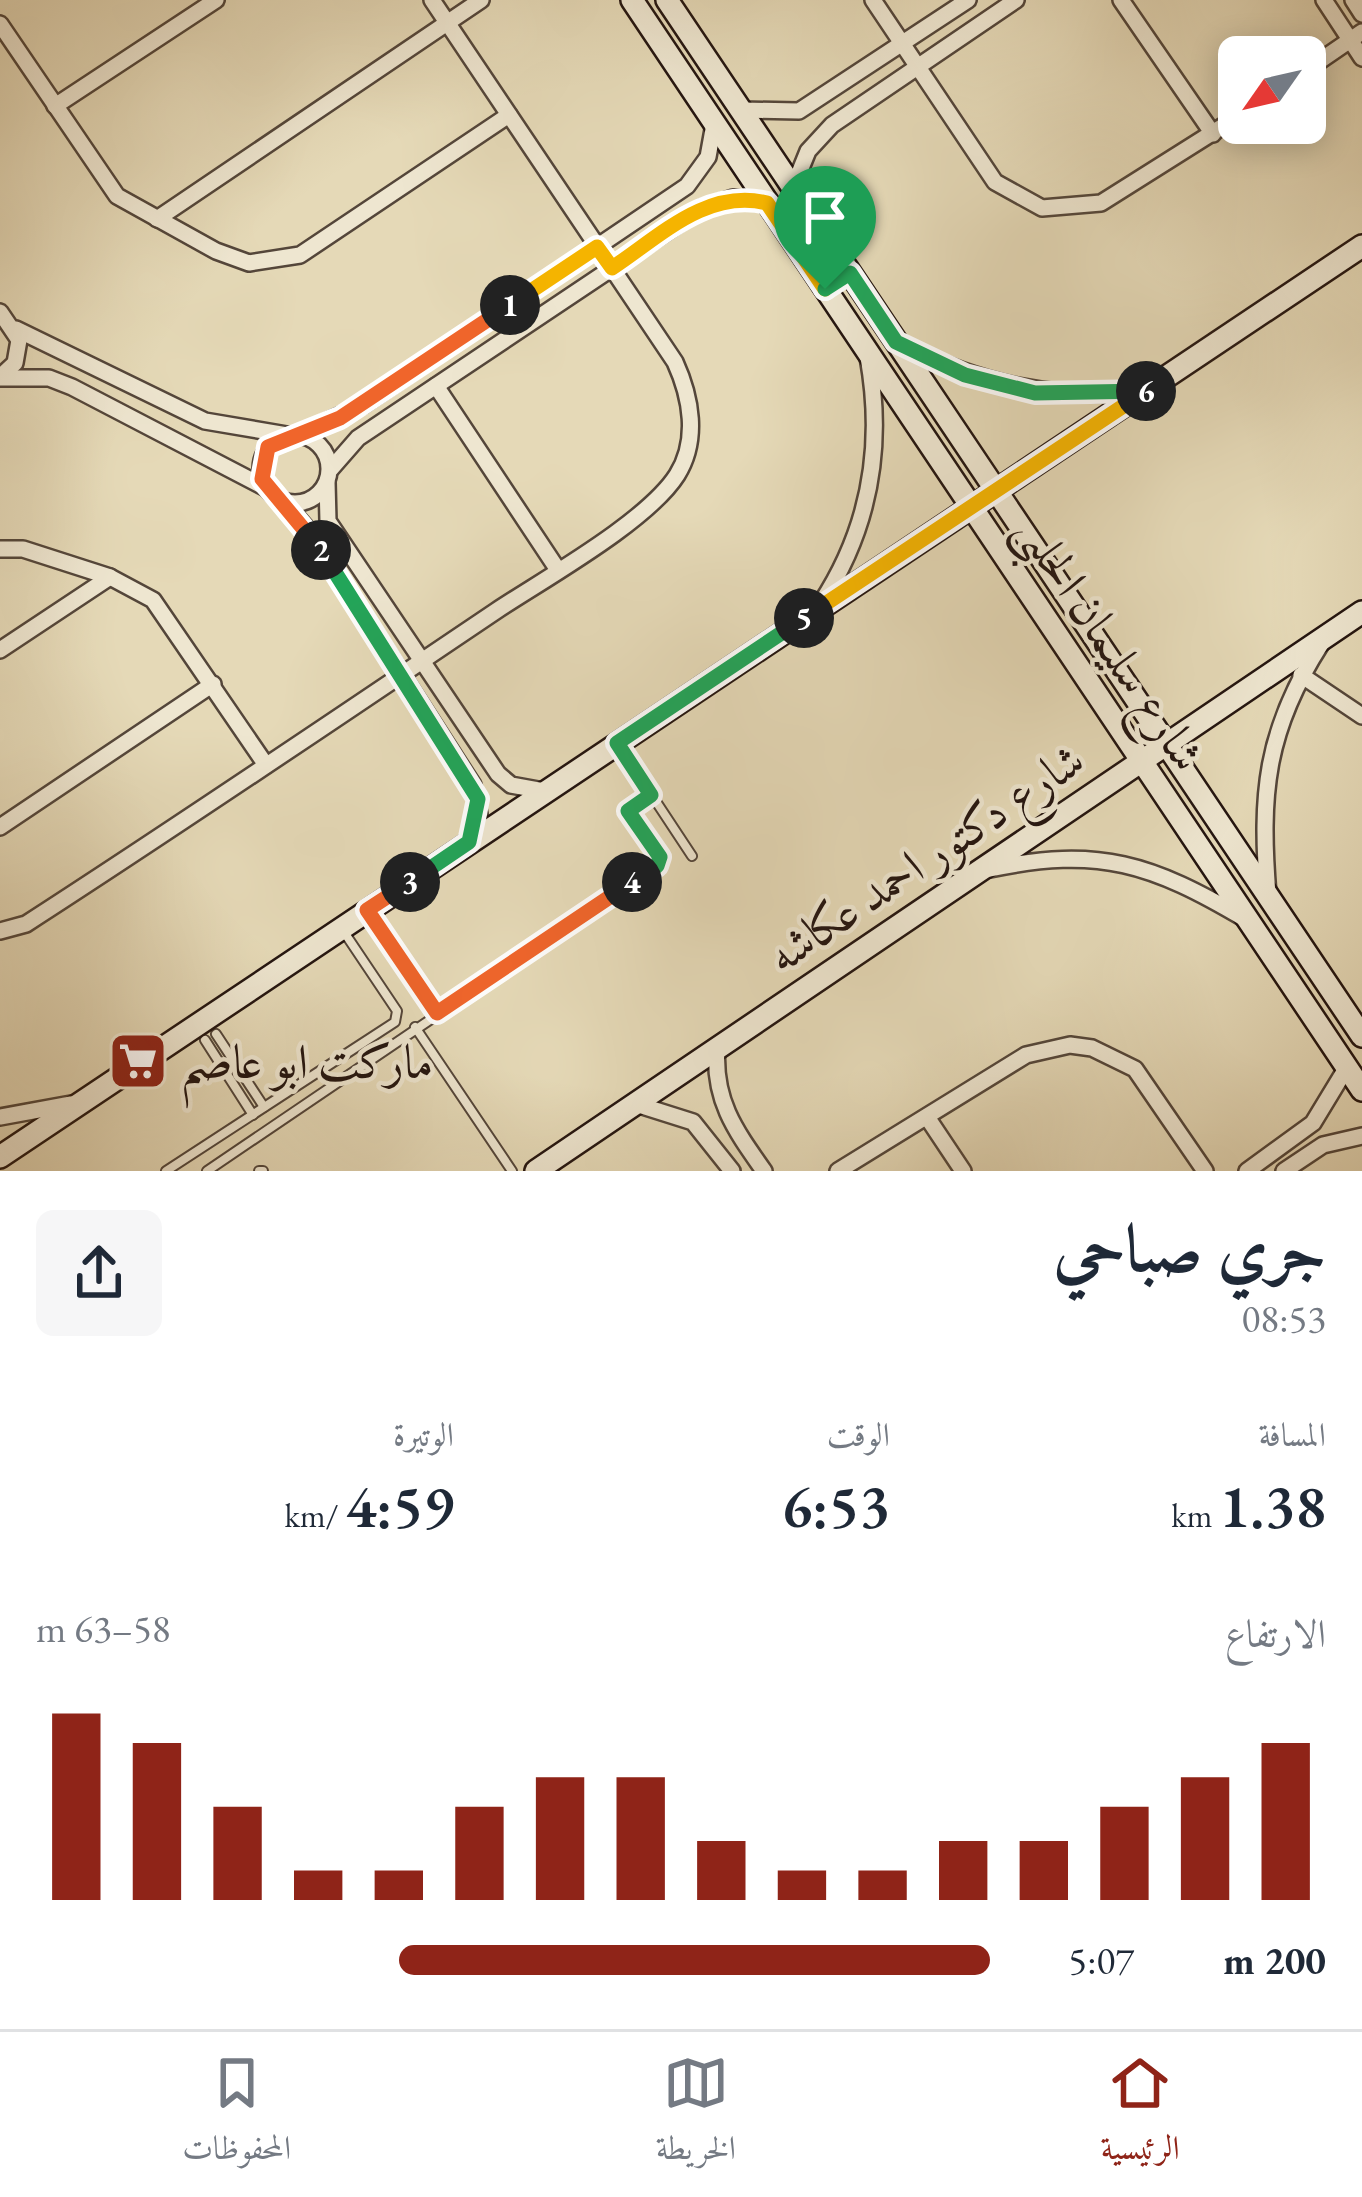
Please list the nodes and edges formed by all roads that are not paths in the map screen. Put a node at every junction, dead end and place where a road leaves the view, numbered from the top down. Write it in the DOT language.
graph roads {
  1 [pos="216,0"];
  2 [pos="432,0"];
  3 [pos="481,0"];
  4 [pos="632,0"];
  5 [pos="667,0"];
  6 [pos="873,0"];
  7 [pos="968,0"];
  8 [pos="1016,0"];
  9 [pos="1121,0"];
  10 [pos="1324,0"];
  11 [pos="1353,0"];
  12 [pos="1362,14"];
  13 [pos="447,22"];
  14 [pos="0,24"];
  15 [pos="689,33"];
  16 [pos="1356,36"];
  17 [pos="902,44"];
  18 [pos="665,50"];
  19 [pos="1326,57"];
  20 [pos="1362,58"];
  21 [pos="918,67"];
  22 [pos="55,106"];
  23 [pos="740,110"];
  24 [pos="509,115"];
  25 [pos="714,124"];
  26 [pos="1218,131"];
  27 [pos="1213,134"];
  28 [pos="793,188"];
  29 [pos="767,203"];
  30 [pos="157,219"];
  31 [pos="1362,246"];
  32 [pos="597,247"];
  33 [pos="612,268"];
  34 [pos="850,273"];
  35 [pos="825,289"];
  36 [pos="0,312"];
  37 [pos="16,329"];
  38 [pos="896,342"];
  39 [pos="867,354"];
  40 [pos="0,378"];
  41 [pos="436,386"];
  42 [pos="1147,391"];
  43 [pos="293,435"];
  44 [pos="328,476"];
  45 [pos="268,489"];
  46 [pos="996,491"];
  47 [pos="283,501"];
  48 [pos="971,508"];
  49 [pos="0,548"];
  50 [pos="558,570"];
  51 [pos="110,577"];
  52 [pos="818,609"];
  53 [pos="1362,612"];
  54 [pos="1326,636"];
  55 [pos="0,650"];
  56 [pos="421,661"];
  57 [pos="402,674"];
  58 [pos="1300,676"];
  59 [pos="213,684"];
  60 [pos="1362,716"];
  61 [pos="617,743"];
  62 [pos="1167,746"];
  63 [pos="1141,762"];
  64 [pos="266,765"];
  65 [pos="544,791"];
  66 [pos="651,795"];
  67 [pos="0,827"];
  68 [pos="469,842"];
  69 [pos="692,856"];
  70 [pos="976,872"];
  71 [pos="1268,898"];
  72 [pos="367,910"];
  73 [pos="1250,922"];
  74 [pos="342,928"];
  75 [pos="0,931"];
  76 [pos="1314,966"];
  77 [pos="1291,982"];
  78 [pos="437,1013"];
  79 [pos="415,1027"];
  80 [pos="216,1034"];
  81 [pos="1362,1036"];
  82 [pos="205,1040"];
  83 [pos="717,1048"];
  84 [pos="1347,1066"];
  85 [pos="1362,1090"];
  86 [pos="80,1102"];
  87 [pos="636,1104"];
  88 [pos="264,1107"];
  89 [pos="254,1114"];
  90 [pos="0,1117"];
  91 [pos="927,1117"];
  92 [pos="1362,1136"];
  93 [pos="0,1157"];
  94 [pos="166,1171"];
  95 [pos="207,1171"];
  96 [pos="512,1171"];
  97 [pos="536,1171"];
  98 [pos="732,1171"];
  99 [pos="764,1171"];
  100 [pos="838,1171"];
  101 [pos="963,1171"];
  102 [pos="1205,1171"];
  103 [pos="1247,1171"];
  104 [pos="1284,1171"];
  1 -- 22 [label="street"];
  2 -- 13 [label="street"];
  3 -- 13 [label="street"];
  4 -- 18 [label="street, شارع سليمان الحلبى"];
  5 -- 15 [label="street, شارع سليمان الحلبى"];
  6 -- 17 [label="street"];
  7 -- 17 [label="street"];
  8 -- 21 [label="street"];
  9 -- 27 [label="street"];
  10 -- 16 [label="street"];
  11 -- 12 [label="street"];
  13 -- 24 [label="street"];
  13 -- 30 [label="street"];
  14 -- 22 [label="street"];
  15 -- 18 [label="street"];
  15 -- 23 [label="street, شارع سليمان الحلبى"];
  16 -- 19 [label="street"];
  16 -- 20 [label="street"];
  17 -- 21 [label="street"];
  17 -- 23 [label="street"];
  18 -- 25 [label="street, شارع سليمان الحلبى"];
  21 -- 27 [label="street"];
  21 -- 28 [label="street"];
  22 -- 30 [label="street"];
  23 -- 28 [label="street, شارع سليمان الحلبى"];
  24 -- 30 [label="street"];
  24 -- 32 [label="street"];
  25 -- 29 [label="street, شارع سليمان الحلبى"];
  25 -- 32 [label="street"];
  26 -- 27 [label="street"];
  28 -- 34 [label="street, شارع سليمان الحلبى"];
  29 -- 33 [label="street"];
  29 -- 35 [label="street, شارع سليمان الحلبى"];
  31 -- 42 [label="street"];
  32 -- 33 [label="street"];
  32 -- 43 [label="street"];
  33 -- 41 [label="street"];
  33 -- 50 [label="street"];
  34 -- 35 [label="street"];
  34 -- 38 [label="street, شارع سليمان الحلبى"];
  35 -- 39 [label="street, شارع سليمان الحلبى"];
  36 -- 37 [label="street"];
  37 -- 40 [label="street"];
  37 -- 43 [label="street"];
  38 -- 42 [label="street"];
  38 -- 46 [label="street, شارع سليمان الحلبى"];
  39 -- 48 [label="street, شارع سليمان الحلبى"];
  39 -- 52 [label="street"];
  40 -- 45 [label="street"];
  41 -- 44 [label="street"];
  41 -- 50 [label="street"];
  42 -- 46 [label="street"];
  43 -- 44 [label="street"];
  43 -- 45 [label="street"];
  44 -- 47 [label="street"];
  44 -- 56 [label="street"];
  45 -- 47 [label="street"];
  46 -- 48 [label="street"];
  46 -- 62 [label="street, شارع سليمان الحلبى"];
  47 -- 57 [label="street"];
  48 -- 52 [label="street"];
  48 -- 63 [label="street, شارع سليمان الحلبى"];
  49 -- 51 [label="street"];
  50 -- 56 [label="street"];
  51 -- 55 [label="street"];
  51 -- 59 [label="street"];
  52 -- 61 [label="street"];
  53 -- 54 [label="street, شارع دكتور احمد عكاشه"];
  54 -- 58 [label="street"];
  54 -- 62 [label="street, شارع دكتور احمد عكاشه"];
  56 -- 57 [label="street"];
  56 -- 65 [label="street"];
  57 -- 64 [label="street"];
  57 -- 68 [label="street"];
  58 -- 60 [label="street"];
  58 -- 71 [label="street"];
  59 -- 64 [label="street"];
  59 -- 67 [label="street"];
  61 -- 65 [label="street"];
  61 -- 66 [label="lane"];
  62 -- 63 [label="street, شارع دكتور احمد عكاشه"];
  62 -- 71 [label="street, شارع سليمان الحلبى"];
  63 -- 70 [label="street, شارع دكتور احمد عكاشه"];
  63 -- 73 [label="street, شارع سليمان الحلبى"];
  64 -- 75 [label="street"];
  65 -- 68 [label="street"];
  66 -- 69 [label="lane"];
  66 -- 78 [label="lane"];
  68 -- 72 [label="street"];
  70 -- 73 [label="street"];
  70 -- 83 [label="street, شارع دكتور احمد عكاشه"];
  71 -- 76 [label="street, شارع سليمان الحلبى"];
  72 -- 74 [label="street"];
  72 -- 78 [label="lane"];
  73 -- 77 [label="street, شارع سليمان الحلبى"];
  74 -- 86 [label="street"];
  74 -- 88 [label="lane"];
  76 -- 77 [label="street"];
  76 -- 81 [label="street, شارع سليمان الحلبى"];
  77 -- 84 [label="street, شارع سليمان الحلبى"];
  78 -- 79 [label="lane"];
  79 -- 95 [label="lane"];
  79 -- 96 [label="lane"];
  80 -- 88 [label="lane"];
  82 -- 89 [label="lane"];
  83 -- 87 [label="street, شارع دكتور احمد عكاشه"];
  83 -- 99 [label="street"];
  84 -- 85 [label="street, شارع سليمان الحلبى"];
  84 -- 103 [label="street"];
  86 -- 90 [label="street"];
  86 -- 93 [label="street"];
  87 -- 97 [label="street, شارع دكتور احمد عكاشه"];
  87 -- 98 [label="street"];
  88 -- 89 [label="lane"];
  89 -- 94 [label="lane"];
  91 -- 100 [label="street"];
  91 -- 101 [label="street"];
  91 -- 102 [label="street"];
  92 -- 104 [label="street"];
}
